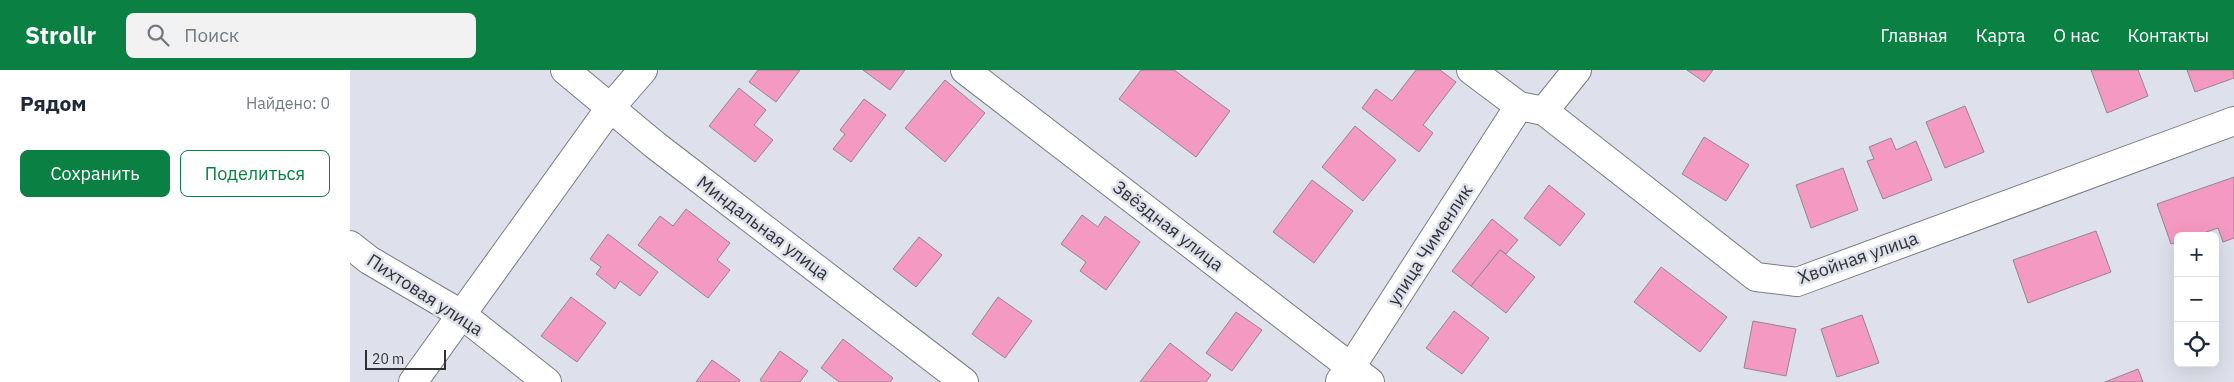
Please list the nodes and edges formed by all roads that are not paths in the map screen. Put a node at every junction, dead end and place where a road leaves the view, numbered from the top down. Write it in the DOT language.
graph roads {
  1 [pos="565,70"];
  2 [pos="643,70"];
  3 [pos="965,70"];
  4 [pos="1471,70"];
  5 [pos="1577,70"];
  6 [pos="610,108"];
  7 [pos="1532,109"];
  8 [pos="2234,120"];
  9 [pos="350,245"];
  10 [pos="461,314"];
  11 [pos="1353,377"];
  12 [pos="413,382"];
  13 [pos="547,382"];
  14 [pos="964,382"];
  1 -- 6 [label="street, Миндальная улица"];
  2 -- 6 [label="street"];
  3 -- 11 [label="street, Звёздная улица"];
  4 -- 7 [label="street, Хвойная улица"];
  5 -- 7 [label="street, улица Чименлик"];
  6 -- 10 [label="street"];
  6 -- 14 [label="street, Миндальная улица"];
  7 -- 8 [label="street, Хвойная улица"];
  7 -- 11 [label="street, улица Чименлик"];
  9 -- 10 [label="street, Пихтовая улица"];
  10 -- 12 [label="street"];
  10 -- 13 [label="street, Пихтовая улица"];
}
